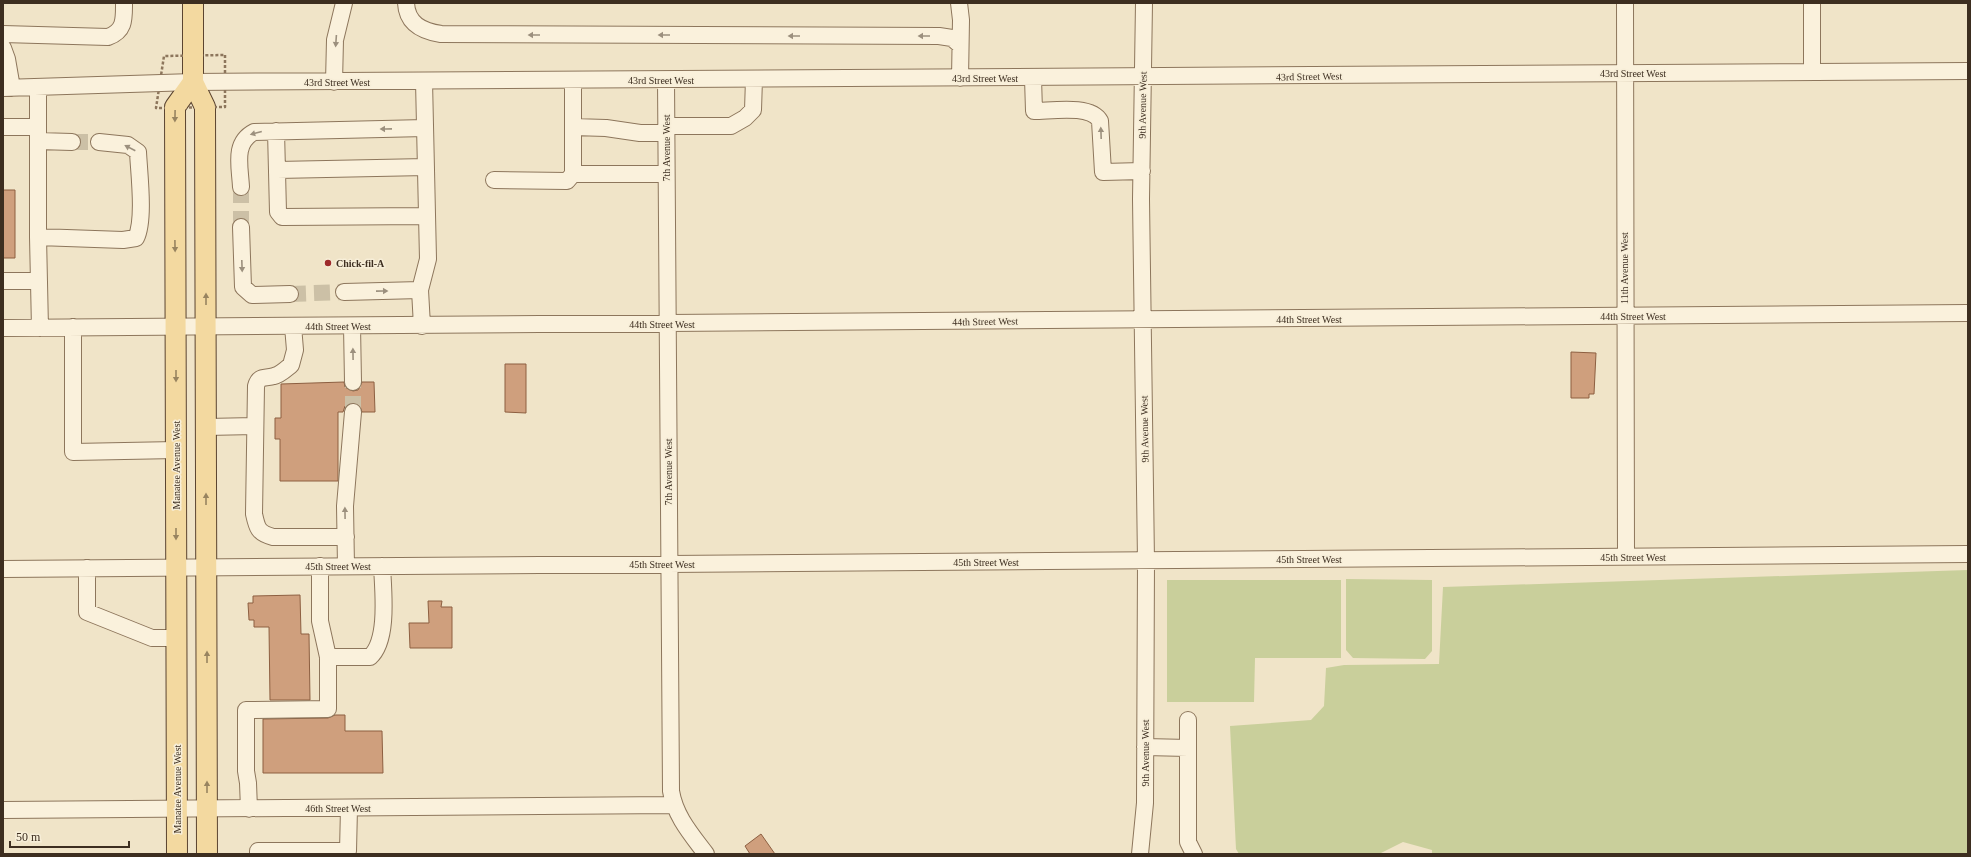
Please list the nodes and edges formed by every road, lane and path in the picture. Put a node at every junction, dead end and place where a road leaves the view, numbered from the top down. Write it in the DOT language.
graph roads {
  1 [pos="124,3"];
  2 [pos="193,3"];
  3 [pos="344,3"];
  4 [pos="406,3"];
  5 [pos="959,3"];
  6 [pos="1144,3"];
  7 [pos="1625,3"];
  8 [pos="1812,3"];
  9 [pos="3,34"];
  10 [pos="960,45"];
  11 [pos="3,48"];
  12 [pos="1968,71"];
  13 [pos="1812,72"];
  14 [pos="1624,73"];
  15 [pos="960,78"];
  16 [pos="1033,78"];
  17 [pos="1143,78"];
  18 [pos="754,79"];
  19 [pos="573,80"];
  20 [pos="666,80"];
  21 [pos="424,81"];
  22 [pos="193,82"];
  23 [pos="334,82"];
  24 [pos="38,87"];
  25 [pos="7,88"];
  26 [pos="3,127"];
  27 [pos="573,127"];
  28 [pos="425,128"];
  29 [pos="666,130"];
  30 [pos="276,131"];
  31 [pos="38,134"];
  32 [pos="72,142"];
  33 [pos="99,142"];
  34 [pos="426,167"];
  35 [pos="277,170"];
  36 [pos="1142,171"];
  37 [pos="574,174"];
  38 [pos="666,174"];
  39 [pos="494,180"];
  40 [pos="241,187"];
  41 [pos="427,216"];
  42 [pos="241,227"];
  43 [pos="38,237"];
  44 [pos="3,281"];
  45 [pos="39,281"];
  46 [pos="420,290"];
  47 [pos="344,292"];
  48 [pos="290,294"];
  49 [pos="1968,314"];
  50 [pos="1624,316"];
  51 [pos="1143,320"];
  52 [pos="667,324"];
  53 [pos="206,326"];
  54 [pos="293,326"];
  55 [pos="352,326"];
  56 [pos="422,326"];
  57 [pos="73,327"];
  58 [pos="176,327"];
  59 [pos="3,328"];
  60 [pos="40,328"];
  61 [pos="353,382"];
  62 [pos="353,412"];
  63 [pos="255,426"];
  64 [pos="206,427"];
  65 [pos="176,450"];
  66 [pos="346,537"];
  67 [pos="1968,554"];
  68 [pos="1626,557"];
  69 [pos="1146,561"];
  70 [pos="669,564"];
  71 [pos="320,566"];
  72 [pos="346,566"];
  73 [pos="382,566"];
  74 [pos="176,567"];
  75 [pos="206,567"];
  76 [pos="87,568"];
  77 [pos="3,569"];
  78 [pos="176,638"];
  79 [pos="328,657"];
  80 [pos="1188,720"];
  81 [pos="1145,747"];
  82 [pos="1188,748"];
  83 [pos="673,805"];
  84 [pos="249,808"];
  85 [pos="349,808"];
  86 [pos="177,809"];
  87 [pos="207,809"];
  88 [pos="3,810"];
  89 [pos="177,854"];
  90 [pos="208,854"];
  91 [pos="258,854"];
  92 [pos="706,854"];
  93 [pos="1140,854"];
  94 [pos="1194,854"];
  1 -- 9 [label="street"];
  2 -- 22 [label="main road"];
  3 -- 23 [label="street, one-way"];
  10 -- 4 [label="street, one-way"];
  5 -- 10 [label="street"];
  6 -- 17 [label="street, 9th Avenue West"];
  7 -- 14 [label="street, 11th Avenue West"];
  8 -- 13 [label="street"];
  10 -- 15 [label="street"];
  11 -- 25 [label="street"];
  12 -- 13 [label="street, 43rd Street West"];
  13 -- 14 [label="street, 43rd Street West"];
  14 -- 17 [label="street, 43rd Street West"];
  14 -- 50 [label="street, 11th Avenue West"];
  15 -- 16 [label="street, 43rd Street West"];
  15 -- 18 [label="street, 43rd Street West"];
  16 -- 17 [label="street, 43rd Street West"];
  36 -- 16 [label="street, one-way"];
  17 -- 36 [label="street, 9th Avenue West"];
  18 -- 20 [label="street, 43rd Street West"];
  18 -- 29 [label="street"];
  19 -- 20 [label="street, 43rd Street West"];
  19 -- 21 [label="street, 43rd Street West"];
  19 -- 27 [label="street"];
  20 -- 29 [label="street, 7th Avenue West"];
  21 -- 23 [label="street, 43rd Street West"];
  21 -- 28 [label="street"];
  22 -- 23 [label="street, 43rd Street West"];
  22 -- 24 [label="street, 43rd Street West"];
  53 -- 22 [label="main road, one-way"];
  22 -- 58 [label="main road, Manatee Avenue West, one-way"];
  24 -- 25 [label="street, 43rd Street West"];
  24 -- 31 [label="street"];
  26 -- 31 [label="street"];
  27 -- 29 [label="street"];
  27 -- 37 [label="street"];
  28 -- 30 [label="street, one-way"];
  28 -- 34 [label="street"];
  29 -- 38 [label="street, 7th Avenue West"];
  30 -- 35 [label="street"];
  30 -- 40 [label="street, one-way"];
  31 -- 32 [label="street"];
  31 -- 43 [label="street"];
  43 -- 33 [label="street, one-way"];
  34 -- 35 [label="street"];
  34 -- 41 [label="street"];
  35 -- 41 [label="street"];
  36 -- 51 [label="street, 9th Avenue West"];
  37 -- 38 [label="street"];
  37 -- 39 [label="street"];
  38 -- 52 [label="street, 7th Avenue West"];
  41 -- 46 [label="street"];
  42 -- 48 [label="street, one-way"];
  43 -- 45 [label="street"];
  44 -- 45 [label="street"];
  45 -- 60 [label="street"];
  47 -- 46 [label="street, one-way"];
  46 -- 56 [label="street"];
  49 -- 50 [label="street, 44th Street West"];
  50 -- 51 [label="street, 44th Street West"];
  50 -- 68 [label="street, 11th Avenue West"];
  51 -- 52 [label="street, 44th Street West"];
  51 -- 69 [label="street, 9th Avenue West"];
  52 -- 56 [label="street, 44th Street West"];
  52 -- 70 [label="street, 7th Avenue West"];
  53 -- 54 [label="street, 44th Street West"];
  53 -- 58 [label="street, 44th Street West"];
  53 -- 64 [label="main road"];
  54 -- 55 [label="street, 44th Street West"];
  54 -- 63 [label="street"];
  55 -- 56 [label="street, 44th Street West"];
  61 -- 55 [label="street, one-way"];
  57 -- 58 [label="street, 44th Street West"];
  57 -- 60 [label="street, 44th Street West"];
  57 -- 65 [label="street"];
  58 -- 65 [label="main road, Manatee Avenue West, one-way"];
  59 -- 60 [label="street, 44th Street West"];
  66 -- 62 [label="street, one-way"];
  63 -- 64 [label="street"];
  63 -- 66 [label="street"];
  75 -- 64 [label="main road, one-way"];
  65 -- 74 [label="main road, Manatee Avenue West, one-way"];
  66 -- 72 [label="street"];
  67 -- 68 [label="street, 45th Street West"];
  68 -- 69 [label="street, 45th Street West"];
  69 -- 70 [label="street, 45th Street West"];
  69 -- 81 [label="street, 9th Avenue West"];
  70 -- 73 [label="street, 45th Street West"];
  70 -- 83 [label="street, 7th Avenue West"];
  71 -- 72 [label="street, 45th Street West"];
  71 -- 75 [label="street, 45th Street West"];
  71 -- 79 [label="street"];
  72 -- 73 [label="street, 45th Street West"];
  73 -- 79 [label="street"];
  74 -- 75 [label="street, 45th Street West"];
  74 -- 76 [label="street, 45th Street West"];
  74 -- 78 [label="main road, Manatee Avenue West"];
  87 -- 75 [label="main road, one-way"];
  76 -- 77 [label="street, 45th Street West"];
  76 -- 78 [label="street"];
  78 -- 86 [label="main road, Manatee Avenue West"];
  79 -- 84 [label="street"];
  80 -- 82 [label="street"];
  81 -- 82 [label="street"];
  81 -- 93 [label="street, 9th Avenue West"];
  82 -- 94 [label="street"];
  83 -- 85 [label="street, 46th Street West"];
  83 -- 92 [label="street, 7th Avenue West"];
  84 -- 85 [label="street, 46th Street West"];
  84 -- 87 [label="street, 46th Street West"];
  85 -- 91 [label="street"];
  86 -- 87 [label="street, 46th Street West"];
  86 -- 88 [label="street, 46th Street West"];
  86 -- 89 [label="main road, Manatee Avenue West"];
  87 -- 90 [label="main road"];
}
